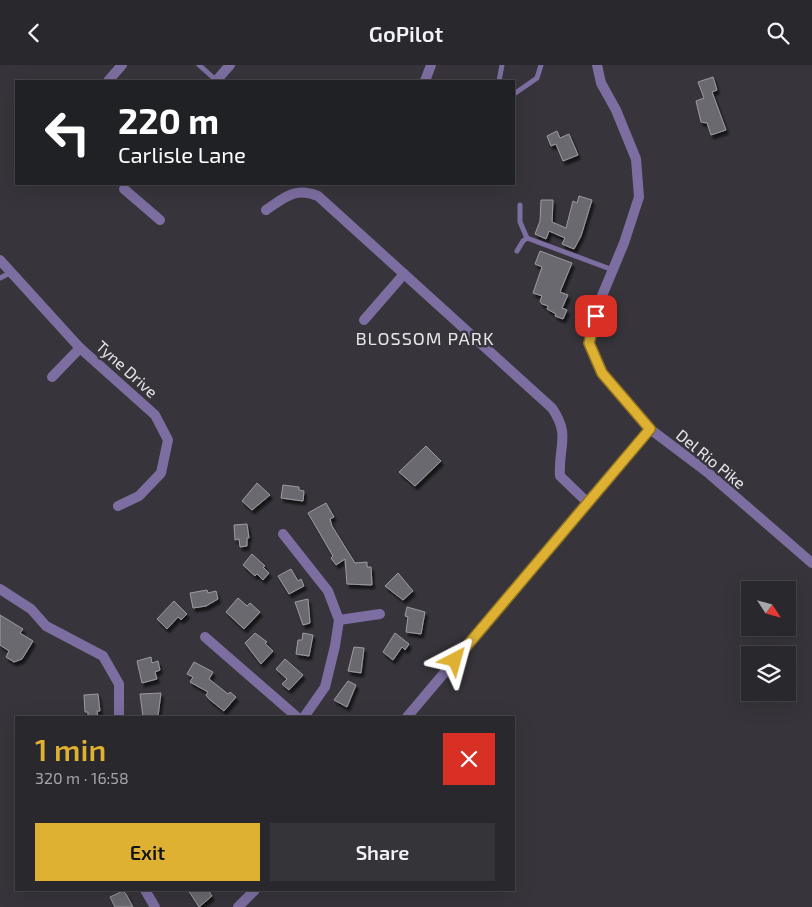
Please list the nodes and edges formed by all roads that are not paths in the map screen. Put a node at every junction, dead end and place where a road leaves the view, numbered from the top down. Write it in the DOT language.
graph roads {
  1 [pos="122,65"];
  2 [pos="198,65"];
  3 [pos="230,65"];
  4 [pos="431,65"];
  5 [pos="502,65"];
  6 [pos="541,65"];
  7 [pos="597,65"];
  8 [pos="109,80"];
  9 [pos="216,80"];
  10 [pos="218,80"];
  11 [pos="426,80"];
  12 [pos="499,80"];
  13 [pos="515,93"];
  14 [pos="123,185"];
  15 [pos="520,205"];
  16 [pos="266,210"];
  17 [pos="160,220"];
  18 [pos="527,238"];
  19 [pos="517,251"];
  20 [pos="0,260"];
  21 [pos="613,270"];
  22 [pos="12,272"];
  23 [pos="404,274"];
  24 [pos="0,278"];
  25 [pos="364,321"];
  26 [pos="80,348"];
  27 [pos="52,377"];
  28 [pos="650,429"];
  29 [pos="587,502"];
  30 [pos="118,506"];
  31 [pos="283,534"];
  32 [pos="812,563"];
  33 [pos="0,589"];
  34 [pos="380,613"];
  35 [pos="339,620"];
  36 [pos="205,637"];
  37 [pos="119,716"];
  38 [pos="296,716"];
  39 [pos="305,716"];
  40 [pos="408,716"];
  41 [pos="146,891"];
  42 [pos="254,891"];
  43 [pos="155,907"];
  44 [pos="238,907"];
  1 -- 8 [label="street"];
  2 -- 9 [label="lane"];
  3 -- 10 [label="street"];
  4 -- 11 [label="street"];
  5 -- 12 [label="lane"];
  6 -- 13 [label="lane"];
  7 -- 21 [label="street, Del Rio Pike"];
  14 -- 17 [label="street"];
  15 -- 18 [label="lane"];
  16 -- 23 [label="street"];
  18 -- 19 [label="lane"];
  18 -- 21 [label="lane"];
  20 -- 22 [label="street, Tyne Drive"];
  21 -- 28 [label="street, Del Rio Pike"];
  22 -- 24 [label="lane"];
  22 -- 26 [label="street, Tyne Drive"];
  23 -- 25 [label="street"];
  23 -- 29 [label="street"];
  26 -- 27 [label="street"];
  26 -- 30 [label="street, Tyne Drive"];
  28 -- 29 [label="street"];
  28 -- 32 [label="street, Del Rio Pike"];
  29 -- 40 [label="street"];
  31 -- 35 [label="street"];
  33 -- 37 [label="street"];
  34 -- 35 [label="street"];
  35 -- 39 [label="street"];
  36 -- 38 [label="street"];
  41 -- 43 [label="street"];
  42 -- 44 [label="street"];
}
